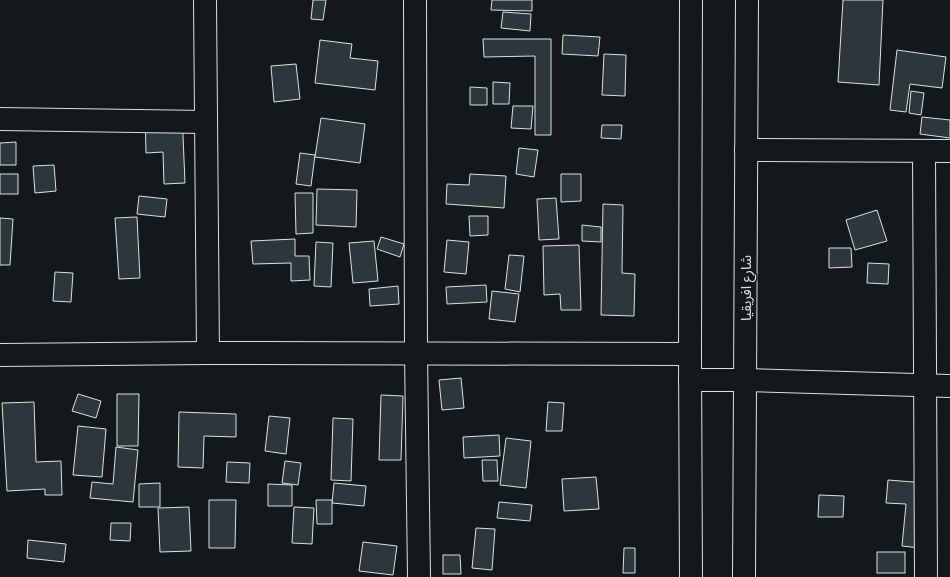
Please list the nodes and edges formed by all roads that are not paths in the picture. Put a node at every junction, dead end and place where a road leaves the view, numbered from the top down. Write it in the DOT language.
graph roads {
  1 [pos="205,0"];
  2 [pos="415,0"];
  3 [pos="691,0"];
  4 [pos="747,0"];
  5 [pos="0,119"];
  6 [pos="205,122"];
  7 [pos="746,150"];
  8 [pos="950,151"];
  9 [pos="924,152"];
  10 [pos="208,353"];
  11 [pos="416,353"];
  12 [pos="690,354"];
  13 [pos="0,355"];
  14 [pos="690,380"];
  15 [pos="745,380"];
  16 [pos="924,386"];
  17 [pos="950,386"];
  18 [pos="419,577"];
  19 [pos="691,577"];
  20 [pos="744,577"];
  21 [pos="926,577"];
  1 -- 6 [label="street"];
  2 -- 11 [label="street"];
  3 -- 12 [label="street"];
  4 -- 7 [label="street, شارع افريقيا"];
  5 -- 6 [label="street"];
  6 -- 10 [label="street"];
  7 -- 9 [label="street"];
  7 -- 15 [label="street, شارع افريقيا"];
  8 -- 9 [label="street"];
  9 -- 16 [label="street"];
  10 -- 11 [label="street"];
  10 -- 13 [label="street"];
  11 -- 12 [label="street"];
  11 -- 18 [label="street"];
  12 -- 14 [label="street"];
  14 -- 15 [label="street"];
  14 -- 19 [label="street"];
  15 -- 16 [label="street"];
  15 -- 20 [label="street, شارع افريقيا"];
  16 -- 17 [label="street"];
  16 -- 21 [label="street"];
}
